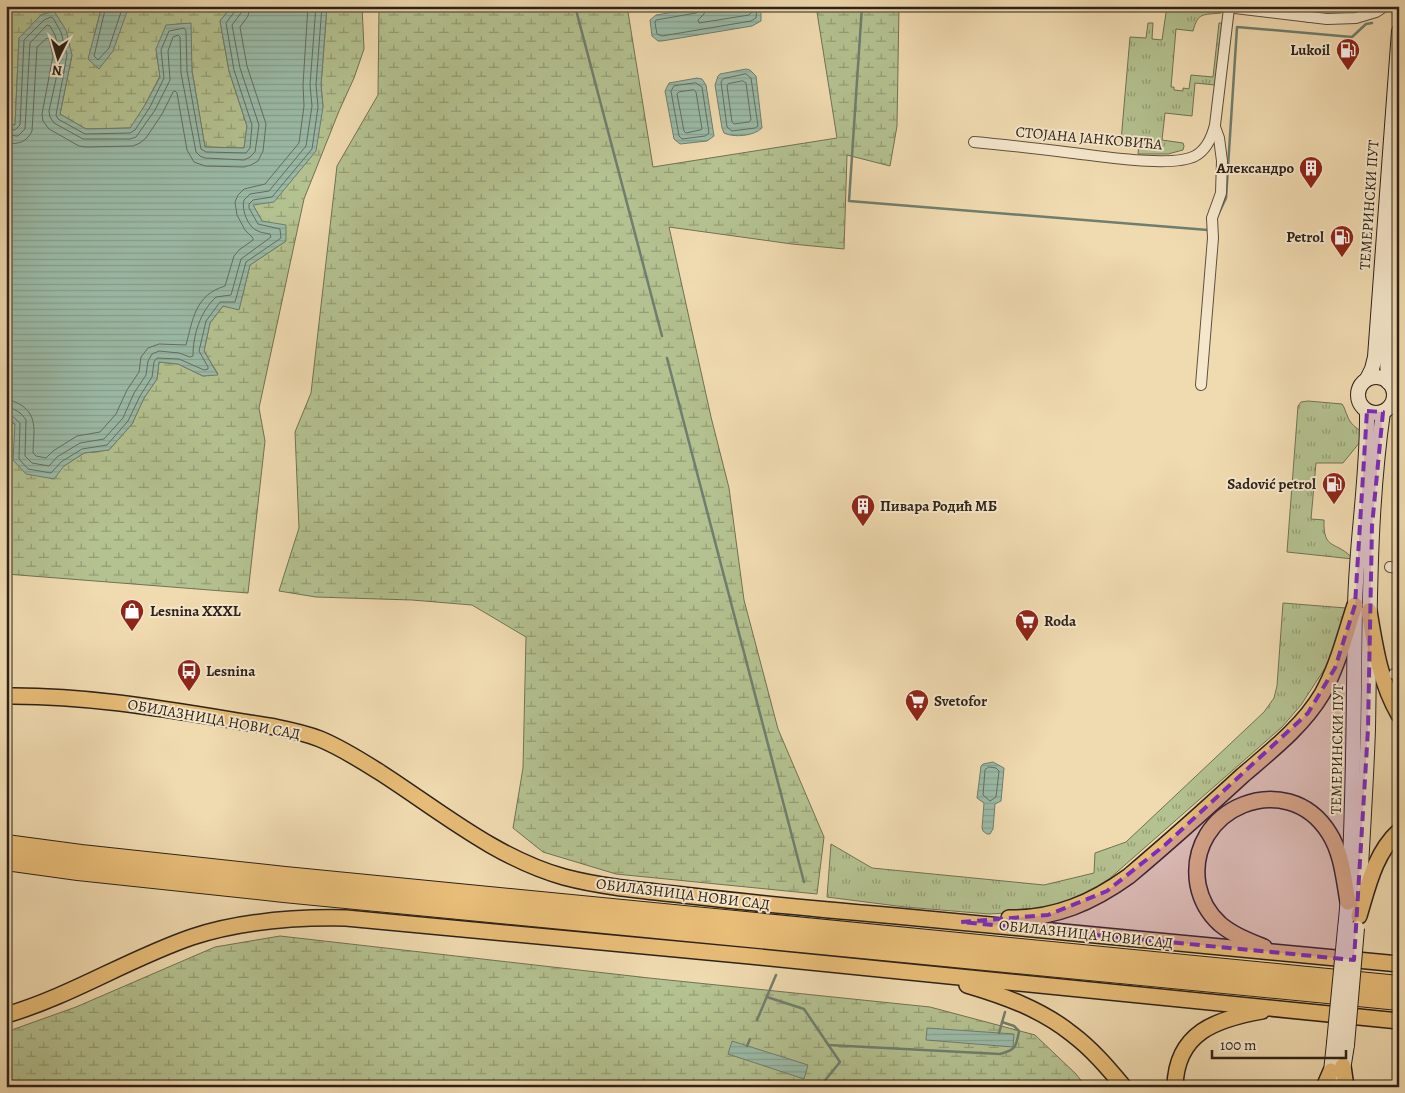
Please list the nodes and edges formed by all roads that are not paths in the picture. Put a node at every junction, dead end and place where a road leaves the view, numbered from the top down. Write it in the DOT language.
graph roads {
  1 [pos="1218,6"];
  2 [pos="1385,6"];
  3 [pos="1229,8"];
  4 [pos="1252,8"];
  5 [pos="1308,12"];
  6 [pos="1399,31"];
  7 [pos="1215,126"];
  8 [pos="974,142"];
  9 [pos="1399,192"];
  10 [pos="1367,379"];
  11 [pos="1388,382"];
  12 [pos="1201,385"];
  13 [pos="1367,412"];
  14 [pos="1383,412"];
  15 [pos="1362,608"];
  16 [pos="6,696"];
  17 [pos="1399,715"];
  18 [pos="1399,831"];
  19 [pos="6,844"];
  20 [pos="6,861"];
  21 [pos="1348,902"];
  22 [pos="961,922"];
  23 [pos="1354,924"];
  24 [pos="1279,953"];
  25 [pos="1399,964"];
  26 [pos="934,974"];
  27 [pos="1399,985"];
  28 [pos="1399,1002"];
  29 [pos="1278,1008"];
  30 [pos="6,1015"];
  31 [pos="1399,1020"];
  32 [pos="1337,1068"];
  33 [pos="1124,1087"];
  34 [pos="1175,1087"];
  35 [pos="1324,1087"];
  36 [pos="1329,1087"];
  37 [pos="1341,1087"];
  38 [pos="1346,1087"];
  1 -- 3 [label="street"];
  2 -- 5 [label="street"];
  3 -- 4 [label="street"];
  3 -- 7 [label="street, СТОЈАНА ЈАНКОВИЋА"];
  4 -- 5 [label="street"];
  6 -- 10 [label="main road, ТЕМЕРИНСКИ ПУТ"];
  7 -- 8 [label="street, СТОЈАНА ЈАНКОВИЋА"];
  7 -- 12 [label="street"];
  9 -- 11 [label="main road, ТЕМЕРИНСКИ ПУТ"];
  10 -- 11 [label="main road"];
  10 -- 13 [label="main road"];
  11 -- 14 [label="main road"];
  13 -- 14 [label="main road"];
  13 -- 15 [label="main road, ТЕМЕРИНСКИ ПУТ"];
  14 -- 15 [label="main road, ТЕМЕРИНСКИ ПУТ"];
  15 -- 17 [label="main road"];
  15 -- 21 [label="main road, ТЕМЕРИНСКИ ПУТ"];
  15 -- 22 [label="main road"];
  15 -- 23 [label="main road, ТЕМЕРИНСКИ ПУТ"];
  16 -- 22 [label="main road, ОБИЛАЗНИЦА НОВИ САД"];
  18 -- 23 [label="main road"];
  19 -- 27 [label="highway"];
  20 -- 28 [label="highway"];
  21 -- 23 [label="main road, ТЕМЕРИНСКИ ПУТ"];
  21 -- 24 [label="main road"];
  22 -- 24 [label="main road, ОБИЛАЗНИЦА НОВИ САД"];
  23 -- 32 [label="main road, ТЕМЕРИНСКИ ПУТ, bridge"];
  24 -- 25 [label="main road, ОБИЛАЗНИЦА НОВИ САД"];
  26 -- 29 [label="main road"];
  26 -- 30 [label="main road"];
  26 -- 33 [label="main road"];
  29 -- 31 [label="main road"];
  29 -- 34 [label="main road"];
  32 -- 35 [label="main road"];
  32 -- 36 [label="main road, ТЕМЕРИНСКИ ПУТ"];
  32 -- 37 [label="main road, ТЕМЕРИНСКИ ПУТ"];
  32 -- 38 [label="main road"];
}
